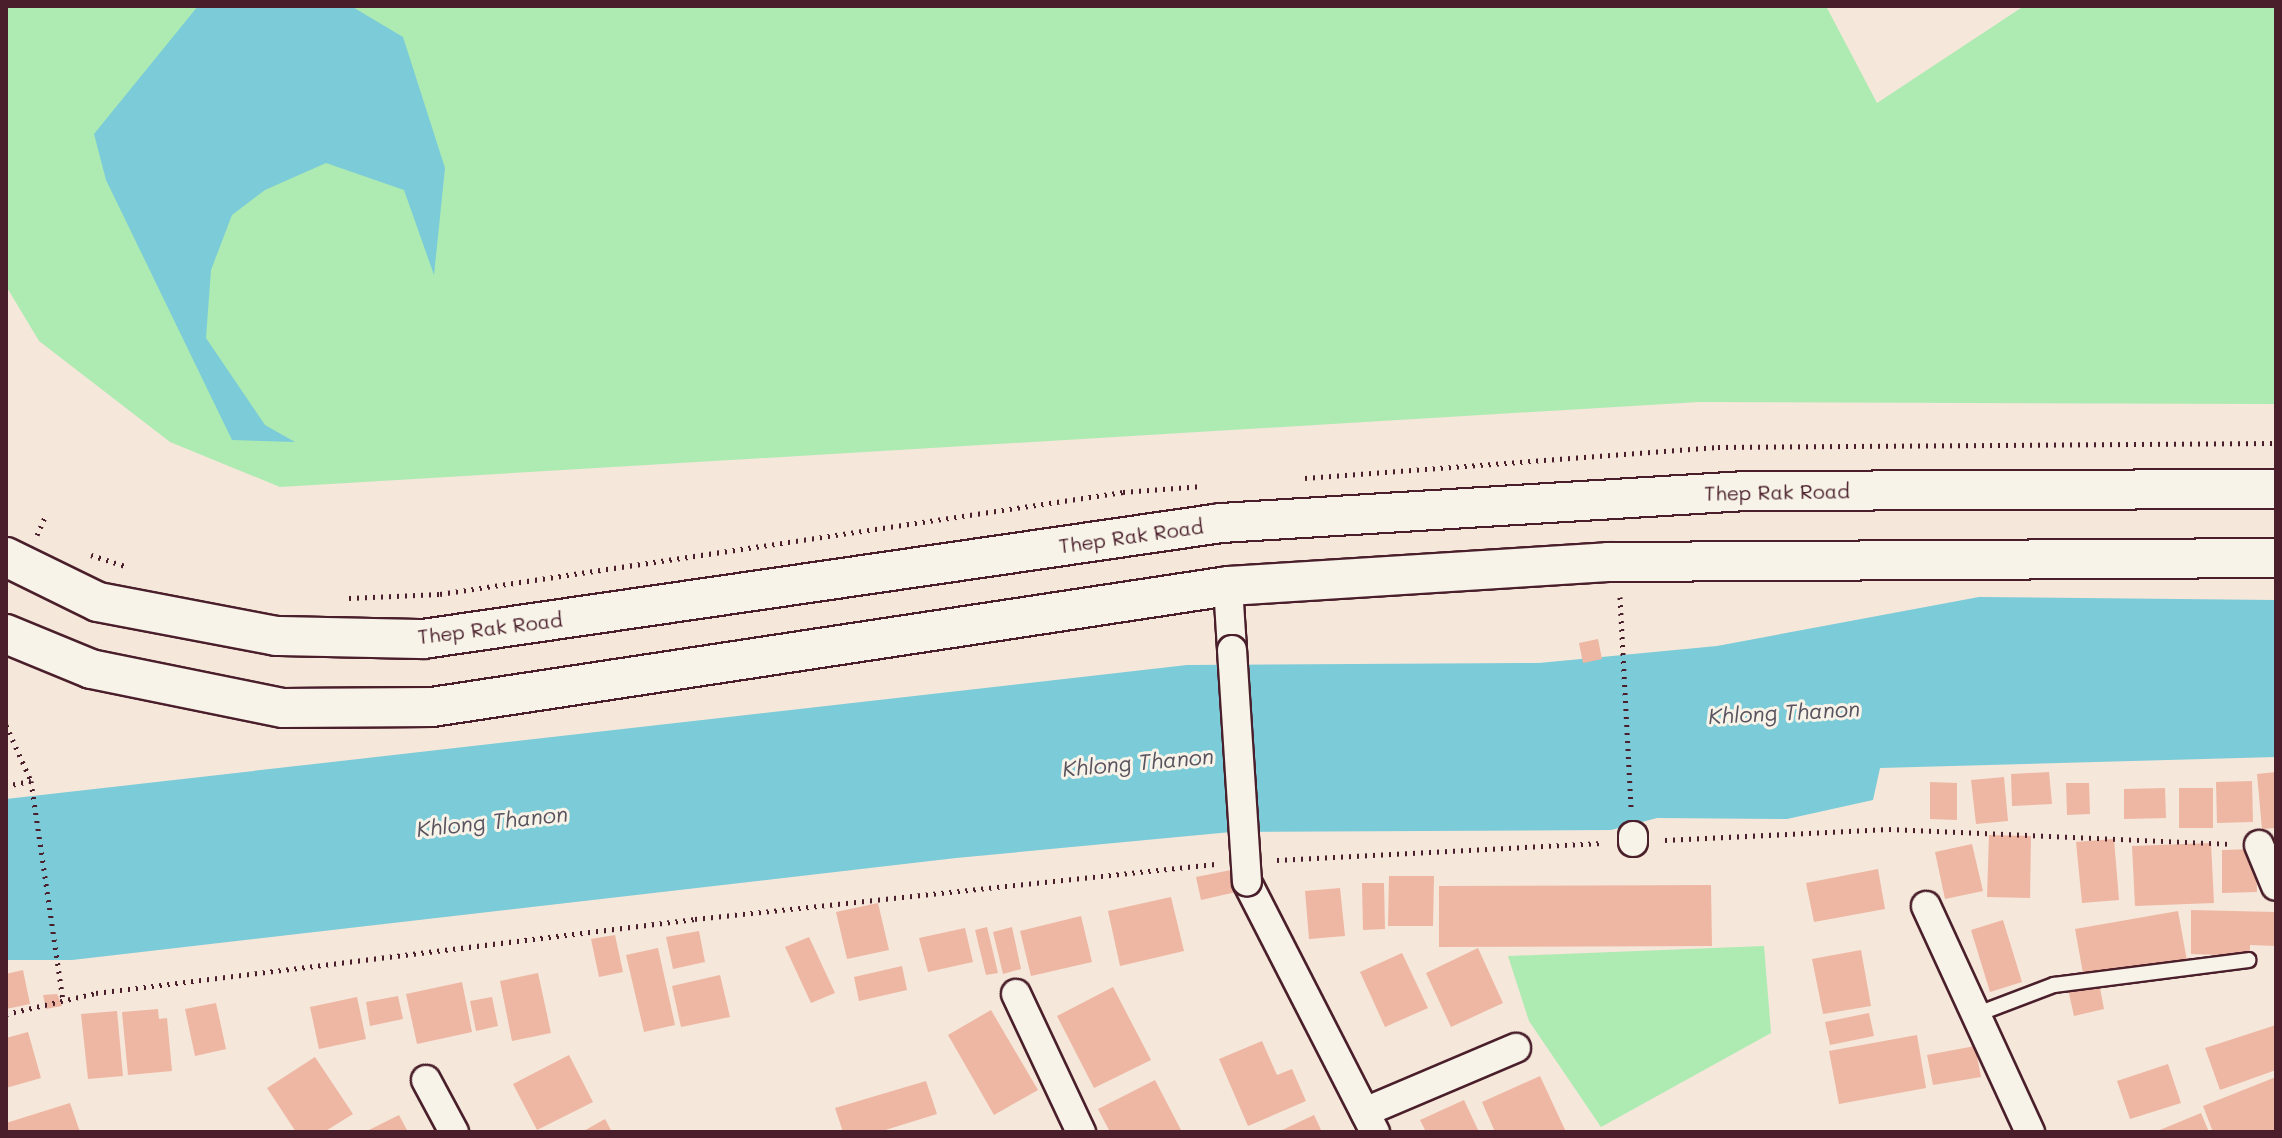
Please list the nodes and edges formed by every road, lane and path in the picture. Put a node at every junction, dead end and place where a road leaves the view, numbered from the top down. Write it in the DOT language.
graph roads {
  1 [pos="2276,489"];
  2 [pos="6,557"];
  3 [pos="2276,558"];
  4 [pos="1228,586"];
  5 [pos="1619,589"];
  6 [pos="6,634"];
  7 [pos="6,725"];
  8 [pos="31,781"];
  9 [pos="6,786"];
  10 [pos="1633,839"];
  11 [pos="2259,845"];
  12 [pos="1268,860"];
  13 [pos="1221,863"];
  14 [pos="2276,886"];
  15 [pos="1926,906"];
  16 [pos="2248,960"];
  17 [pos="1016,994"];
  18 [pos="63,1000"];
  19 [pos="6,1014"];
  20 [pos="1975,1015"];
  21 [pos="1516,1048"];
  22 [pos="426,1080"];
  23 [pos="1370,1122"];
  24 [pos="454,1132"];
  25 [pos="1081,1132"];
  26 [pos="2030,1132"];
  1 -- 2 [label="main road, Thep Rak Road"];
  3 -- 4 [label="main road"];
  4 -- 6 [label="main road"];
  4 -- 23 [label="street, bridge"];
  5 -- 10 [label="path"];
  7 -- 8 [label="path"];
  8 -- 9 [label="path"];
  8 -- 18 [label="path"];
  10 -- 11 [label="path"];
  10 -- 12 [label="path"];
  11 -- 14 [label="street"];
  13 -- 18 [label="path"];
  15 -- 20 [label="street"];
  16 -- 20 [label="lane"];
  17 -- 25 [label="street"];
  18 -- 19 [label="path"];
  20 -- 26 [label="street"];
  21 -- 23 [label="street"];
  22 -- 24 [label="street"];
}
